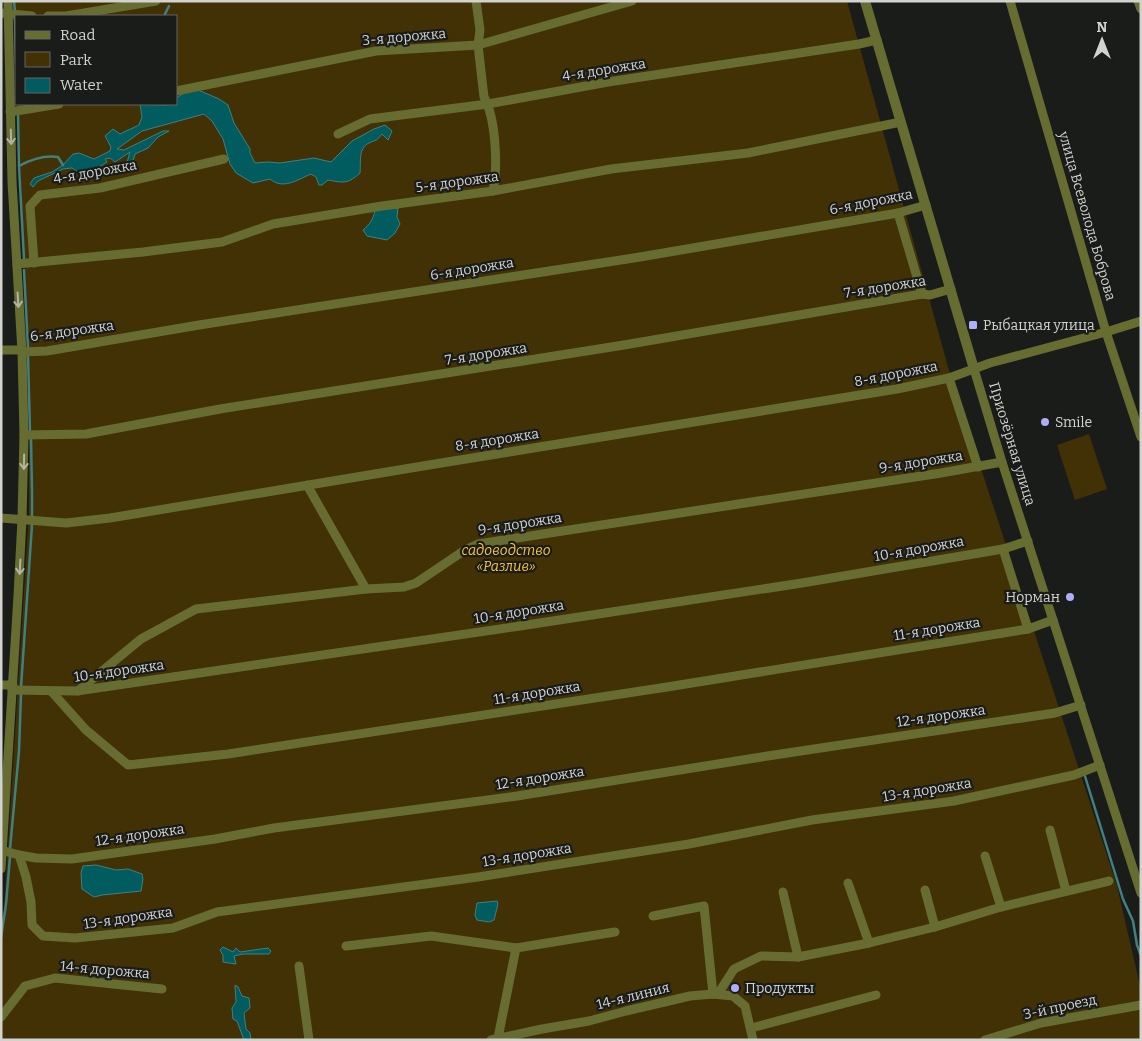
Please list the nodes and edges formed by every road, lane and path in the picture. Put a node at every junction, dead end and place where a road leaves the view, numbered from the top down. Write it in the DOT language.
graph roads {
  1 [pos="8,1"];
  2 [pos="156,1"];
  3 [pos="476,1"];
  4 [pos="632,1"];
  5 [pos="865,1"];
  6 [pos="1010,1"];
  7 [pos="1138,1"];
  8 [pos="1141,9"];
  9 [pos="5,13"];
  10 [pos="23,15"];
  11 [pos="72,15"];
  12 [pos="877,40"];
  13 [pos="478,45"];
  14 [pos="178,91"];
  15 [pos="488,104"];
  16 [pos="53,105"];
  17 [pos="10,112"];
  18 [pos="901,122"];
  19 [pos="338,134"];
  20 [pos="224,159"];
  21 [pos="1,181"];
  22 [pos="12,182"];
  23 [pos="493,191"];
  24 [pos="926,205"];
  25 [pos="898,212"];
  26 [pos="34,262"];
  27 [pos="16,264"];
  28 [pos="951,289"];
  29 [pos="922,294"];
  30 [pos="1141,321"];
  31 [pos="1106,332"];
  32 [pos="1,350"];
  33 [pos="21,351"];
  34 [pos="974,370"];
  35 [pos="949,378"];
  36 [pos="24,435"];
  37 [pos="1141,437"];
  38 [pos="1002,462"];
  39 [pos="978,467"];
  40 [pos="307,485"];
  41 [pos="1,518"];
  42 [pos="22,519"];
  43 [pos="1028,541"];
  44 [pos="1003,549"];
  45 [pos="366,589"];
  46 [pos="1053,620"];
  47 [pos="1028,628"];
  48 [pos="1,684"];
  49 [pos="13,688"];
  50 [pos="77,691"];
  51 [pos="50,692"];
  52 [pos="1081,705"];
  53 [pos="1100,766"];
  54 [pos="1050,830"];
  55 [pos="2,850"];
  56 [pos="18,855"];
  57 [pos="985,856"];
  58 [pos="1136,863"];
  59 [pos="1,869"];
  60 [pos="1109,880"];
  61 [pos="848,883"];
  62 [pos="925,890"];
  63 [pos="1066,891"];
  64 [pos="783,892"];
  65 [pos="1141,893"];
  66 [pos="1001,907"];
  67 [pos="653,916"];
  68 [pos="935,927"];
  69 [pos="615,932"];
  70 [pos="869,943"];
  71 [pos="346,946"];
  72 [pos="516,948"];
  73 [pos="798,957"];
  74 [pos="299,966"];
  75 [pos="162,989"];
  76 [pos="716,994"];
  77 [pos="876,995"];
  78 [pos="1141,1005"];
  79 [pos="1,1017"];
  80 [pos="751,1028"];
  81 [pos="494,1039"];
  82 [pos="309,1040"];
  83 [pos="753,1040"];
  84 [pos="985,1040"];
  1 -- 9 [label="street"];
  2 -- 11 [label="street"];
  3 -- 13 [label="street"];
  4 -- 13 [label="street, 3-я дорожка"];
  5 -- 12 [label="street, Приозёрная улица"];
  6 -- 31 [label="street, улица Всеволода Боброва"];
  7 -- 8 [label="street"];
  9 -- 10 [label="street"];
  9 -- 17 [label="street"];
  12 -- 15 [label="street, 4-я дорожка"];
  12 -- 18 [label="street, Приозёрная улица"];
  13 -- 14 [label="street, 3-я дорожка"];
  13 -- 15 [label="street"];
  15 -- 19 [label="street, 4-я дорожка"];
  15 -- 23 [label="street"];
  16 -- 17 [label="street"];
  17 -- 22 [label="street, one-way"];
  18 -- 23 [label="street, 5-я дорожка"];
  18 -- 24 [label="street, Приозёрная улица"];
  20 -- 26 [label="street, 4-я дорожка"];
  21 -- 22 [label="street"];
  22 -- 27 [label="street"];
  23 -- 26 [label="street, 5-я дорожка"];
  24 -- 25 [label="street, 6-я дорожка"];
  24 -- 28 [label="street, Приозёрная улица"];
  25 -- 29 [label="street"];
  25 -- 33 [label="street, 6-я дорожка"];
  26 -- 27 [label="street, 5-я дорожка"];
  27 -- 33 [label="street, one-way"];
  28 -- 29 [label="street, 7-я дорожка"];
  28 -- 34 [label="street, Приозёрная улица"];
  29 -- 36 [label="street, 7-я дорожка"];
  30 -- 31 [label="street"];
  31 -- 34 [label="street"];
  31 -- 37 [label="street, улица Всеволода Боброва"];
  32 -- 33 [label="street, 6-я дорожка"];
  33 -- 36 [label="street"];
  34 -- 35 [label="street, 8-я дорожка"];
  34 -- 38 [label="street, Приозёрная улица"];
  35 -- 39 [label="street"];
  35 -- 40 [label="street, 8-я дорожка"];
  36 -- 42 [label="street, one-way"];
  38 -- 39 [label="street, 9-я дорожка"];
  38 -- 43 [label="street, Приозёрная улица"];
  39 -- 45 [label="street, 9-я дорожка"];
  40 -- 42 [label="street, 8-я дорожка"];
  40 -- 45 [label="street"];
  41 -- 42 [label="street, 8-я дорожка"];
  42 -- 49 [label="street, one-way"];
  43 -- 44 [label="street, 10-я дорожка"];
  43 -- 46 [label="street, Приозёрная улица"];
  44 -- 47 [label="street"];
  44 -- 50 [label="street, 10-я дорожка"];
  45 -- 50 [label="street, 9-я дорожка"];
  46 -- 47 [label="street, 11-я дорожка"];
  46 -- 52 [label="street, Приозёрная улица"];
  47 -- 51 [label="street, 11-я дорожка"];
  48 -- 49 [label="street, 10-я дорожка"];
  49 -- 51 [label="street, 10-я дорожка"];
  49 -- 55 [label="street"];
  50 -- 51 [label="street, 10-я дорожка"];
  52 -- 53 [label="street, Приозёрная улица"];
  52 -- 56 [label="street, 12-я дорожка"];
  53 -- 56 [label="street, 13-я дорожка"];
  53 -- 58 [label="street, Приозёрная улица"];
  54 -- 63 [label="street"];
  55 -- 56 [label="street, 12-я дорожка"];
  55 -- 59 [label="street"];
  57 -- 66 [label="street"];
  58 -- 65 [label="street, Приозёрная улица"];
  60 -- 63 [label="street"];
  61 -- 70 [label="street"];
  62 -- 68 [label="street"];
  63 -- 66 [label="street"];
  64 -- 73 [label="street"];
  66 -- 68 [label="street"];
  67 -- 76 [label="street"];
  68 -- 70 [label="street"];
  69 -- 72 [label="street"];
  70 -- 73 [label="street"];
  71 -- 72 [label="street"];
  72 -- 81 [label="street"];
  73 -- 76 [label="street"];
  74 -- 82 [label="street"];
  75 -- 79 [label="street, 14-я дорожка"];
  76 -- 80 [label="street, 14-я линия"];
  76 -- 81 [label="street, 14-я линия"];
  77 -- 80 [label="street"];
  78 -- 84 [label="street, 3-й проезд"];
  80 -- 83 [label="street, 14-я линия"];
}
